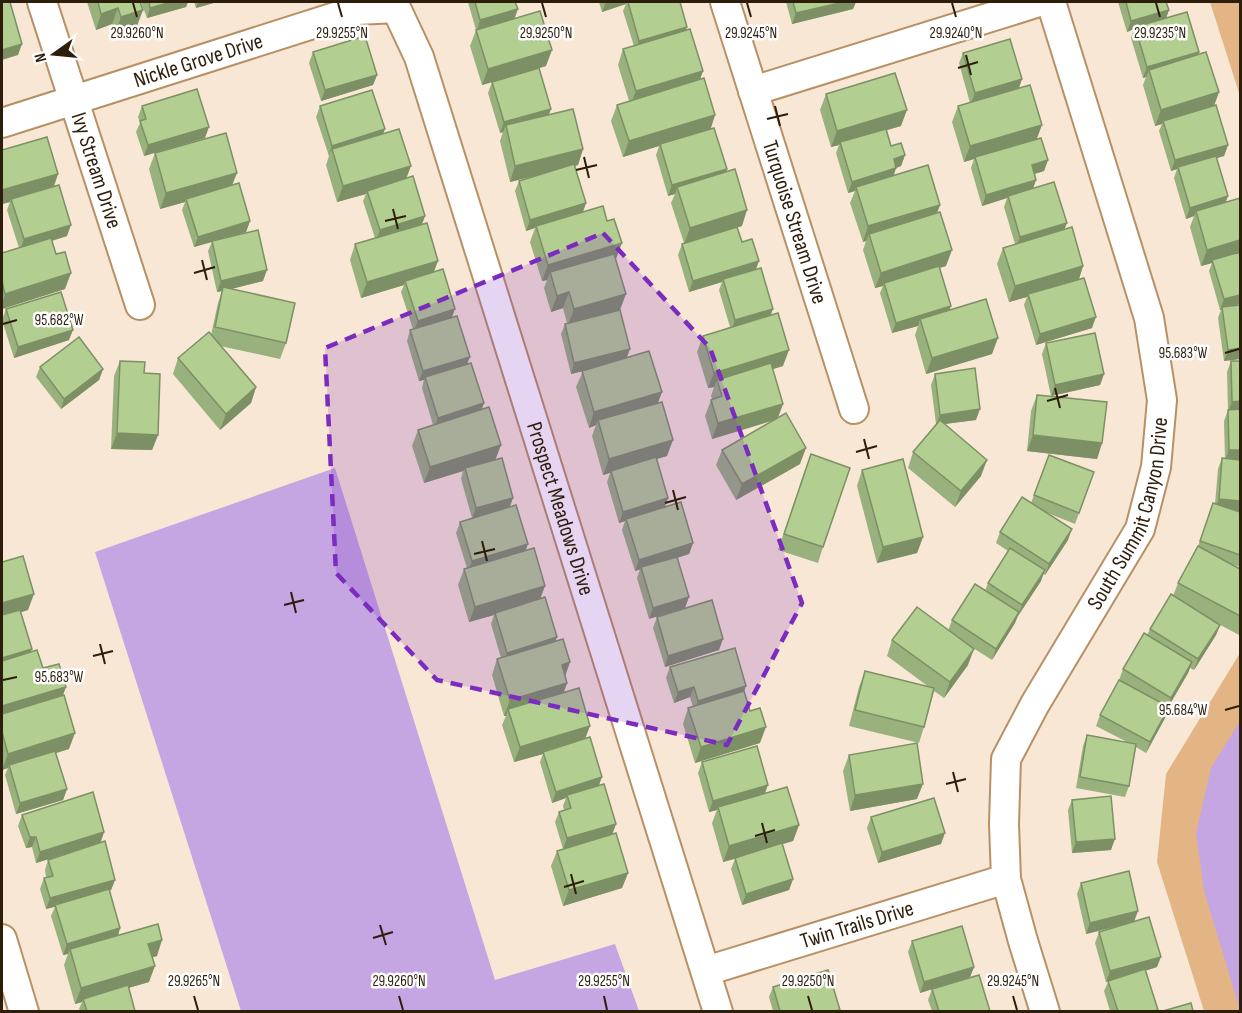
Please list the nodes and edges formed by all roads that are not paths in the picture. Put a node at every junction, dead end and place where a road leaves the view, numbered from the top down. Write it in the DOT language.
graph roads {
  1 [pos="42,2"];
  2 [pos="725,2"];
  3 [pos="1039,2"];
  4 [pos="1051,2"];
  5 [pos="396,8"];
  6 [pos="753,91"];
  7 [pos="74,100"];
  8 [pos="2,123"];
  9 [pos="140,305"];
  10 [pos="854,409"];
  11 [pos="1006,879"];
  12 [pos="2,939"];
  13 [pos="706,971"];
  14 [pos="24,1011"];
  15 [pos="718,1011"];
  16 [pos="1045,1011"];
  1 -- 7 [label="street, Ivy Stream Drive"];
  2 -- 6 [label="street, Turquoise Stream Drive"];
  3 -- 6 [label="street"];
  4 -- 11 [label="street, South Summit Canyon Drive"];
  5 -- 7 [label="street, Nickle Grove Drive"];
  5 -- 13 [label="street, Prospect Meadows Drive"];
  6 -- 10 [label="street, Turquoise Stream Drive"];
  7 -- 8 [label="street, Nickle Grove Drive"];
  7 -- 9 [label="street, Ivy Stream Drive"];
  11 -- 13 [label="street, Twin Trails Drive"];
  11 -- 16 [label="street, South Summit Canyon Drive"];
  12 -- 14 [label="street"];
  13 -- 15 [label="street, Prospect Meadows Drive"];
}
